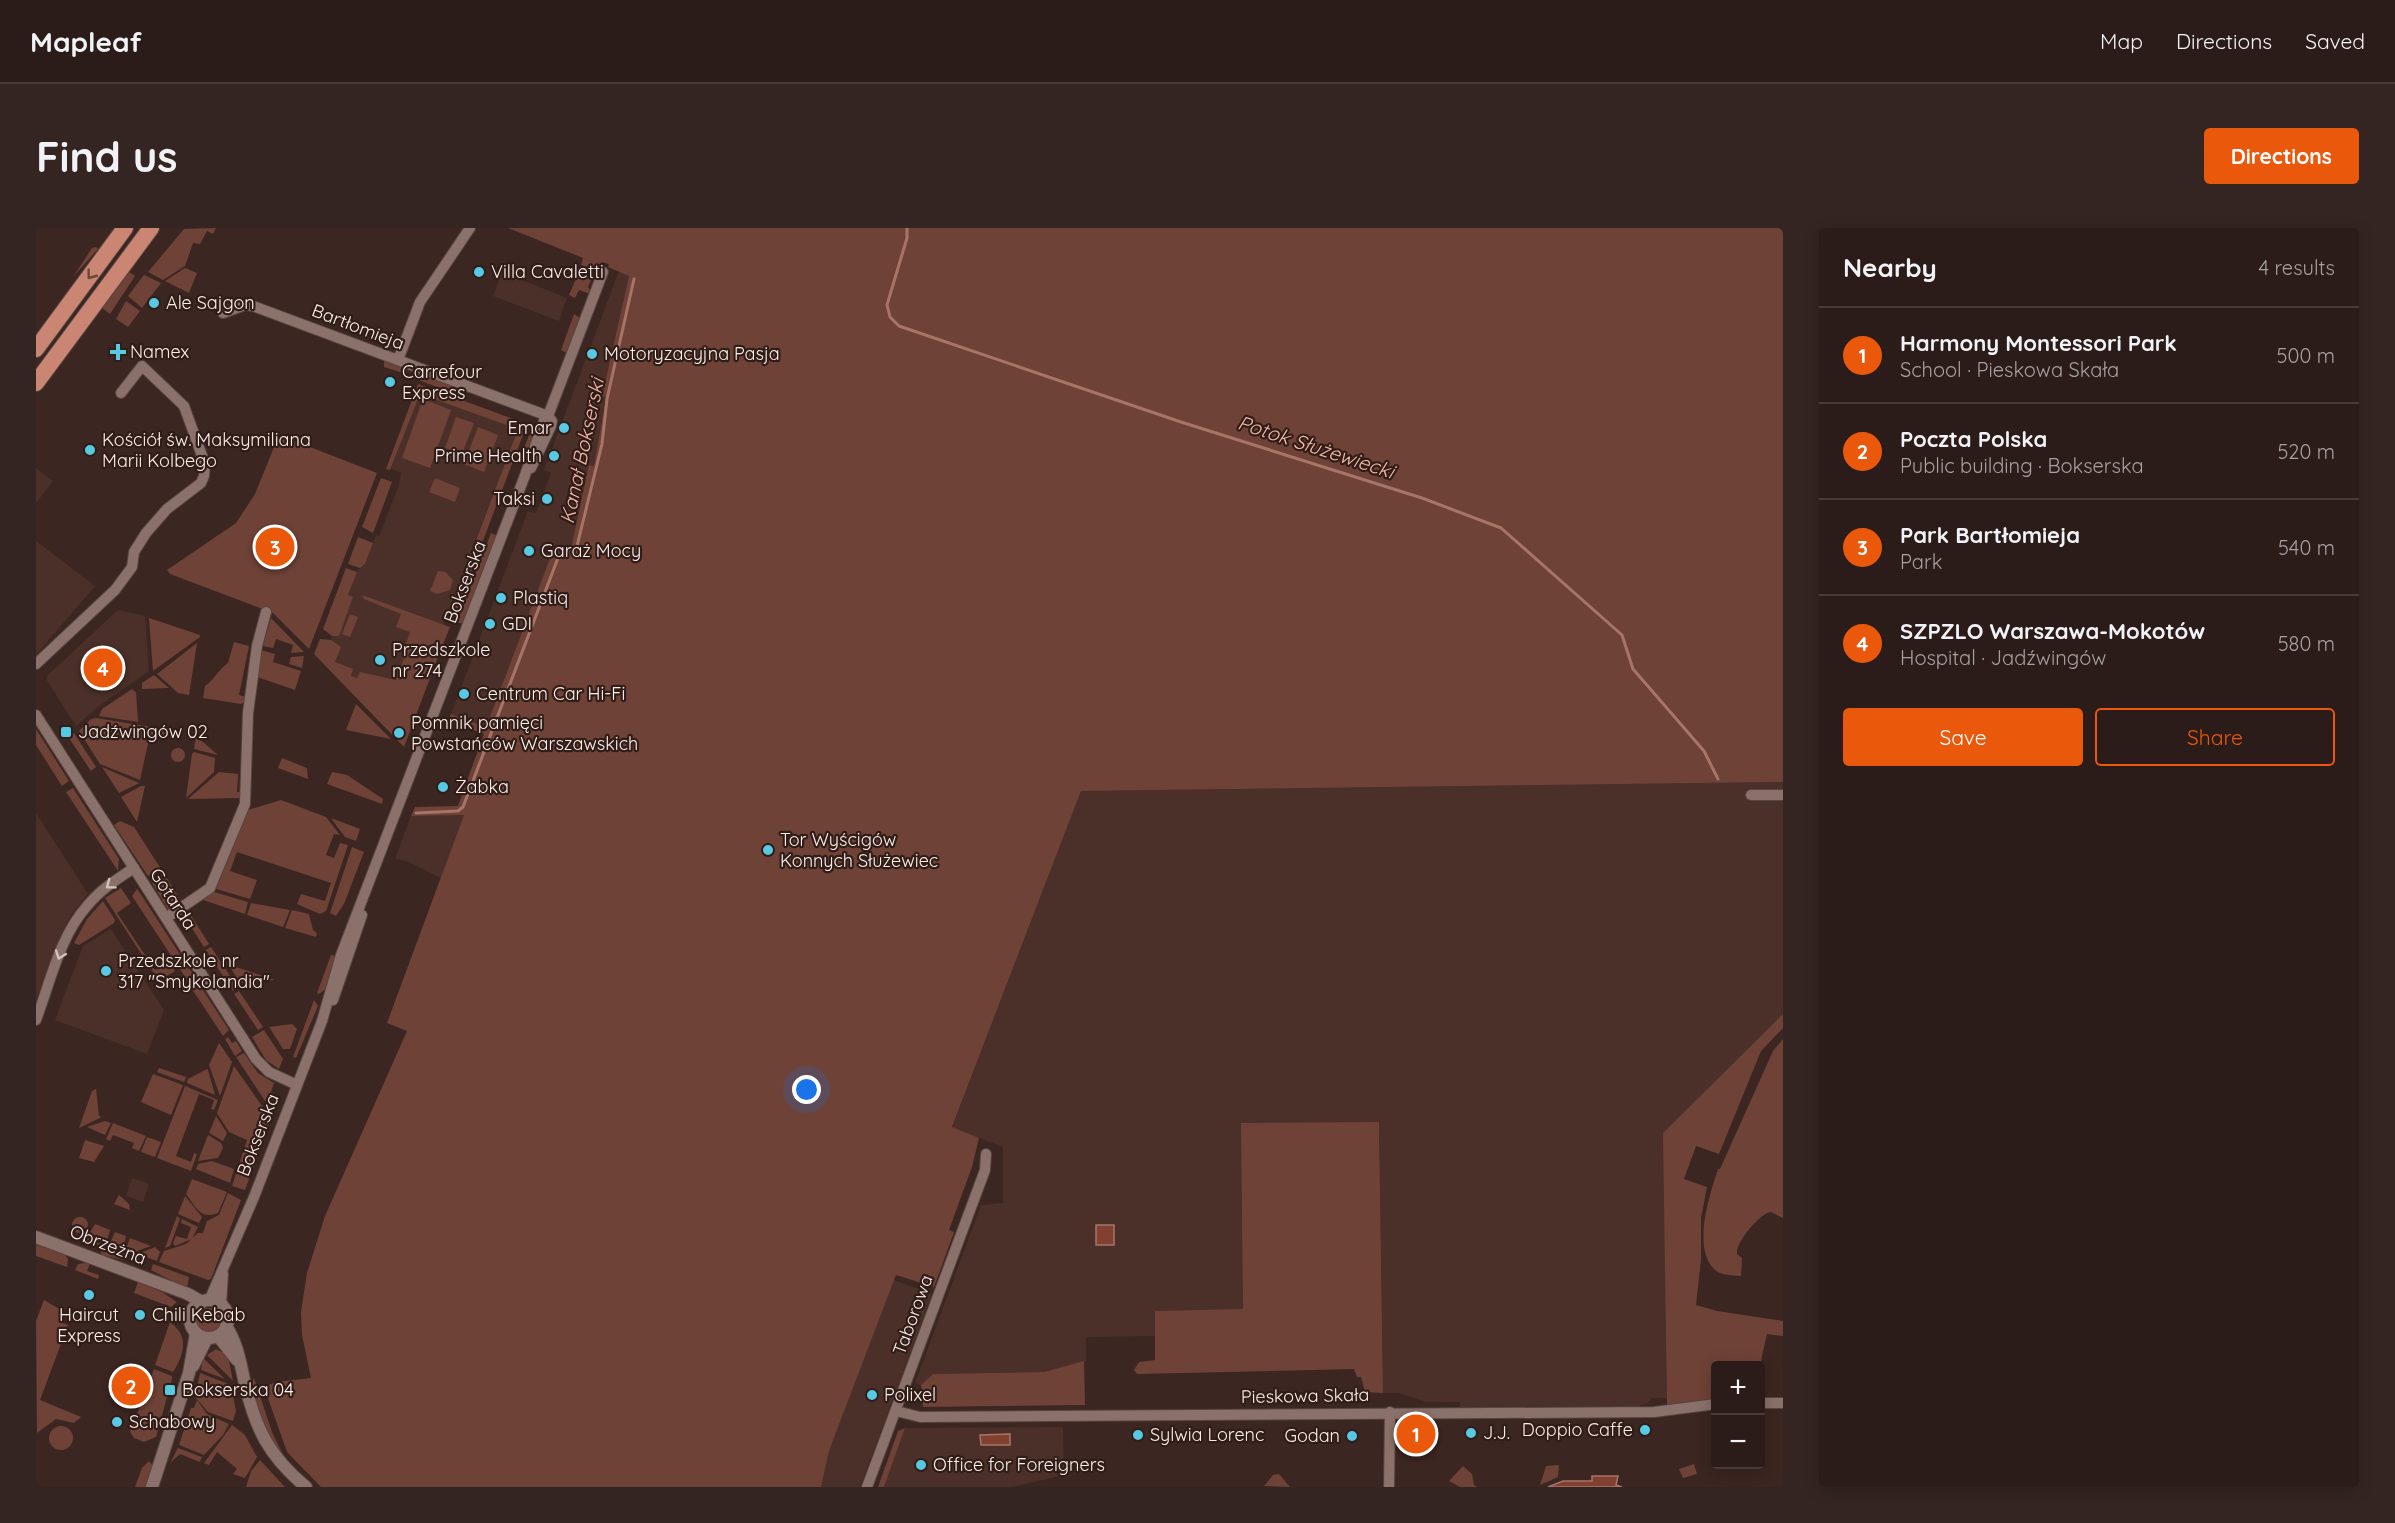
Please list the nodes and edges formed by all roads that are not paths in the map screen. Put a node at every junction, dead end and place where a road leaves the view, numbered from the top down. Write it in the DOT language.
graph roads {
  1 [pos="125,228"];
  2 [pos="151,228"];
  3 [pos="470,228"];
  4 [pos="603,272"];
  5 [pos="223,313"];
  6 [pos="36,349"];
  7 [pos="398,360"];
  8 [pos="36,383"];
  9 [pos="121,393"];
  10 [pos="547,416"];
  11 [pos="266,612"];
  12 [pos="36,664"];
  13 [pos="36,715"];
  14 [pos="1751,795"];
  15 [pos="1783,795"];
  16 [pos="134,868"];
  17 [pos="166,918"];
  18 [pos="36,1019"];
  19 [pos="297,1085"];
  20 [pos="986,1154"];
  21 [pos="36,1237"];
  22 [pos="206,1305"];
  23 [pos="212,1333"];
  24 [pos="1765,1403"];
  25 [pos="1783,1403"];
  26 [pos="1711,1405"];
  27 [pos="896,1411"];
  28 [pos="1390,1412"];
  29 [pos="152,1487"];
  30 [pos="306,1487"];
  31 [pos="867,1487"];
  32 [pos="1389,1487"];
  1 -- 6 [label="main road, one-way"];
  2 -- 8 [label="main road"];
  3 -- 7 [label="street"];
  4 -- 10 [label="street, Bokserska"];
  5 -- 7 [label="street, Bartłomieja"];
  7 -- 10 [label="street, Bartłomieja"];
  9 -- 12 [label="street"];
  10 -- 19 [label="street, Bokserska"];
  11 -- 17 [label="street"];
  13 -- 16 [label="street, Gotarda"];
  14 -- 15 [label="street"];
  16 -- 17 [label="street, Gotarda"];
  16 -- 18 [label="street, one-way"];
  17 -- 19 [label="street, Gotarda"];
  19 -- 22 [label="street, Bokserska"];
  20 -- 27 [label="street, Taborowa"];
  21 -- 22 [label="street, Obrzeżna"];
  22 -- 23 [label="street"];
  22 -- 23 [label="street"];
  23 -- 29 [label="street"];
  23 -- 30 [label="street"];
  24 -- 25 [label="street"];
  26 -- 28 [label="street, Pieskowa Skała"];
  27 -- 28 [label="street, Pieskowa Skała"];
  27 -- 31 [label="street, Taborowa"];
  28 -- 32 [label="street"];
}
